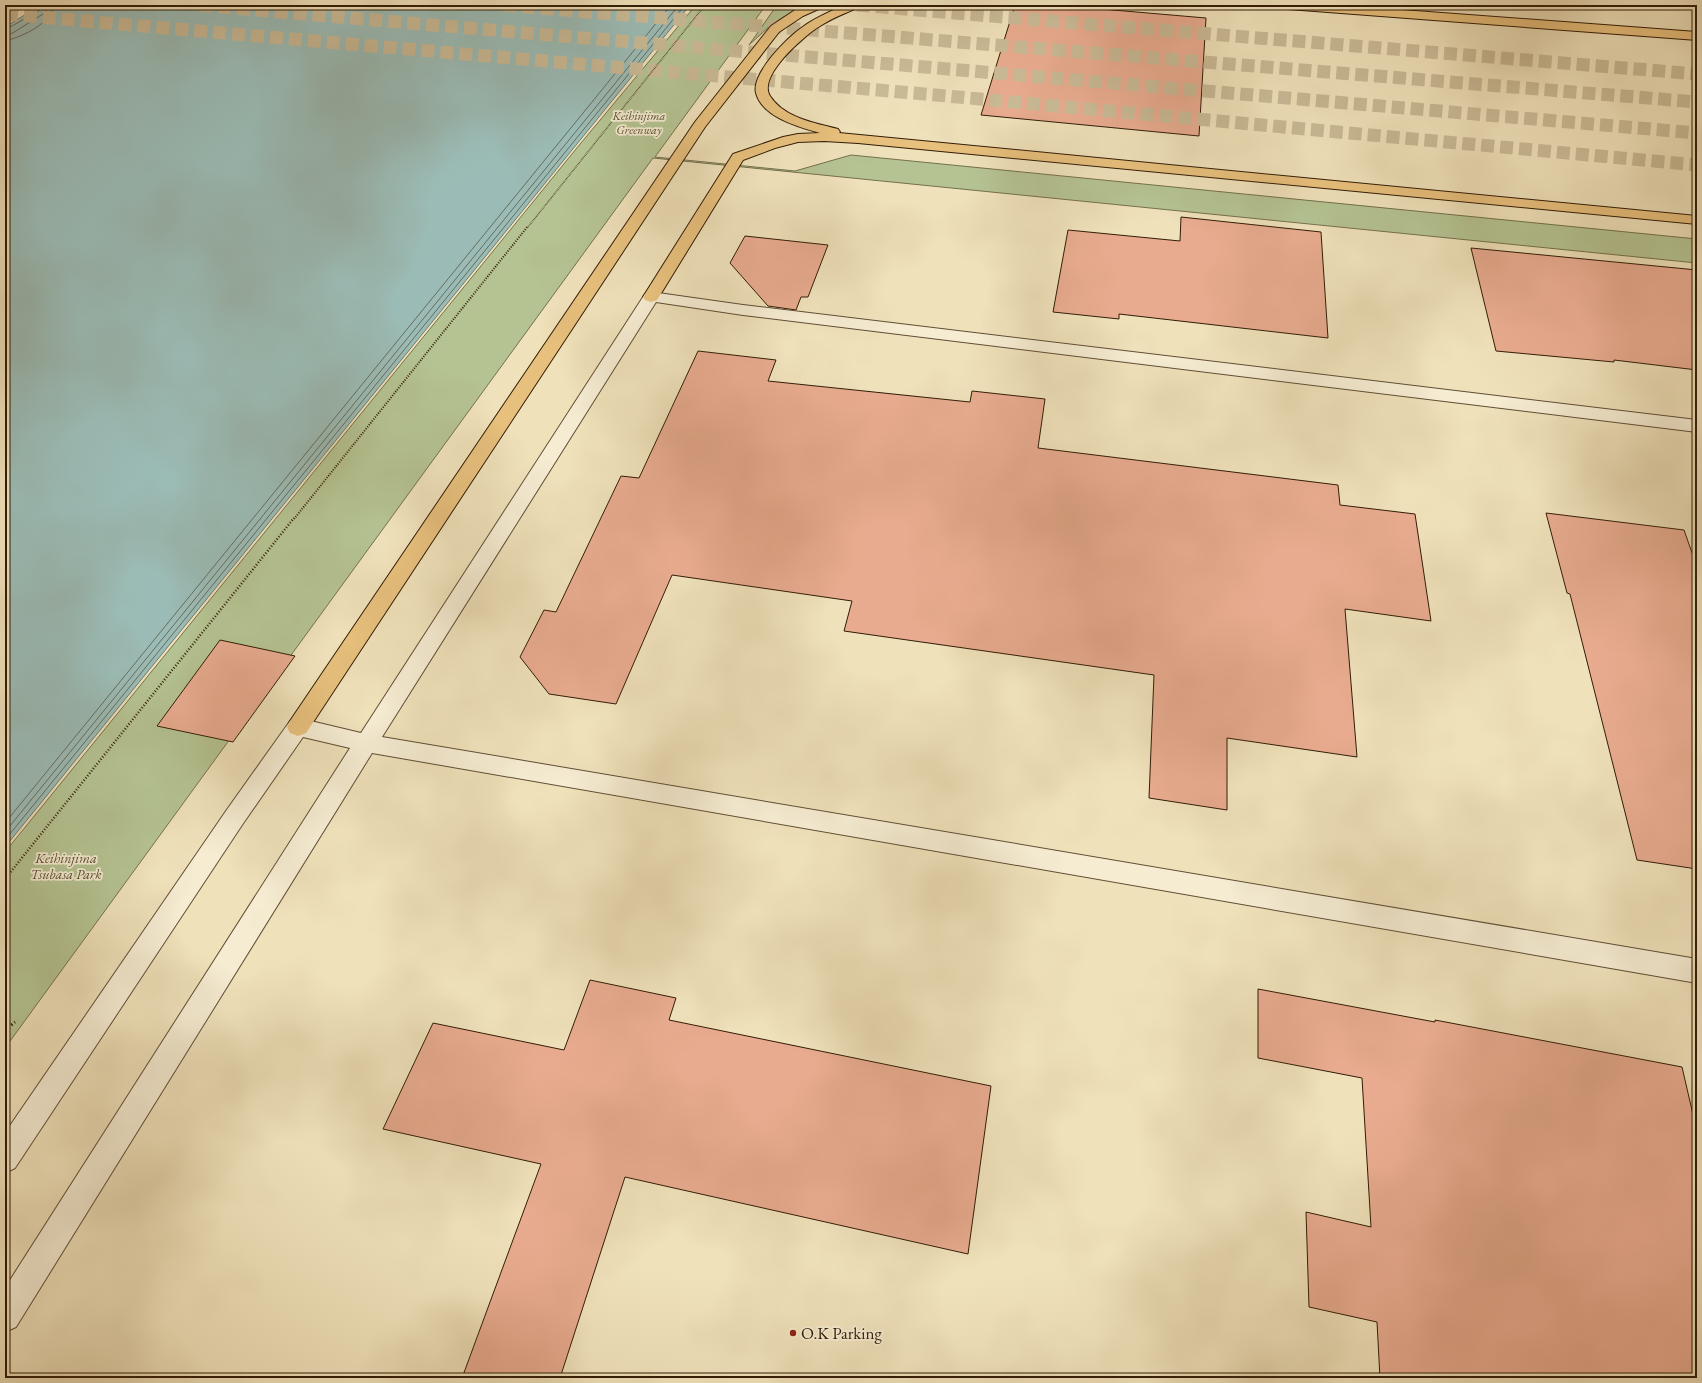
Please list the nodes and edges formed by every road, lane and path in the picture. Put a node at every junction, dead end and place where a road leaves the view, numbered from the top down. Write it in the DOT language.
graph roads {
  1 [pos="705,5"];
  2 [pos="819,5"];
  3 [pos="855,5"];
  4 [pos="1288,5"];
  5 [pos="1697,36"];
  6 [pos="858,139"];
  7 [pos="1697,220"];
  8 [pos="651,297"];
  9 [pos="1697,426"];
  10 [pos="298,728"];
  11 [pos="366,743"];
  12 [pos="5,879"];
  13 [pos="1697,971"];
  14 [pos="15,1022"];
  15 [pos="5,1030"];
  16 [pos="5,1158"];
  17 [pos="5,1316"];
  1 -- 12 [label="path"];
  2 -- 10 [label="highway"];
  3 -- 6 [label="highway"];
  4 -- 5 [label="highway"];
  6 -- 7 [label="highway"];
  6 -- 8 [label="highway"];
  8 -- 9 [label="street"];
  8 -- 11 [label="street"];
  10 -- 11 [label="street"];
  10 -- 16 [label="street"];
  11 -- 13 [label="street"];
  11 -- 17 [label="street"];
  14 -- 15 [label="path"];
}
